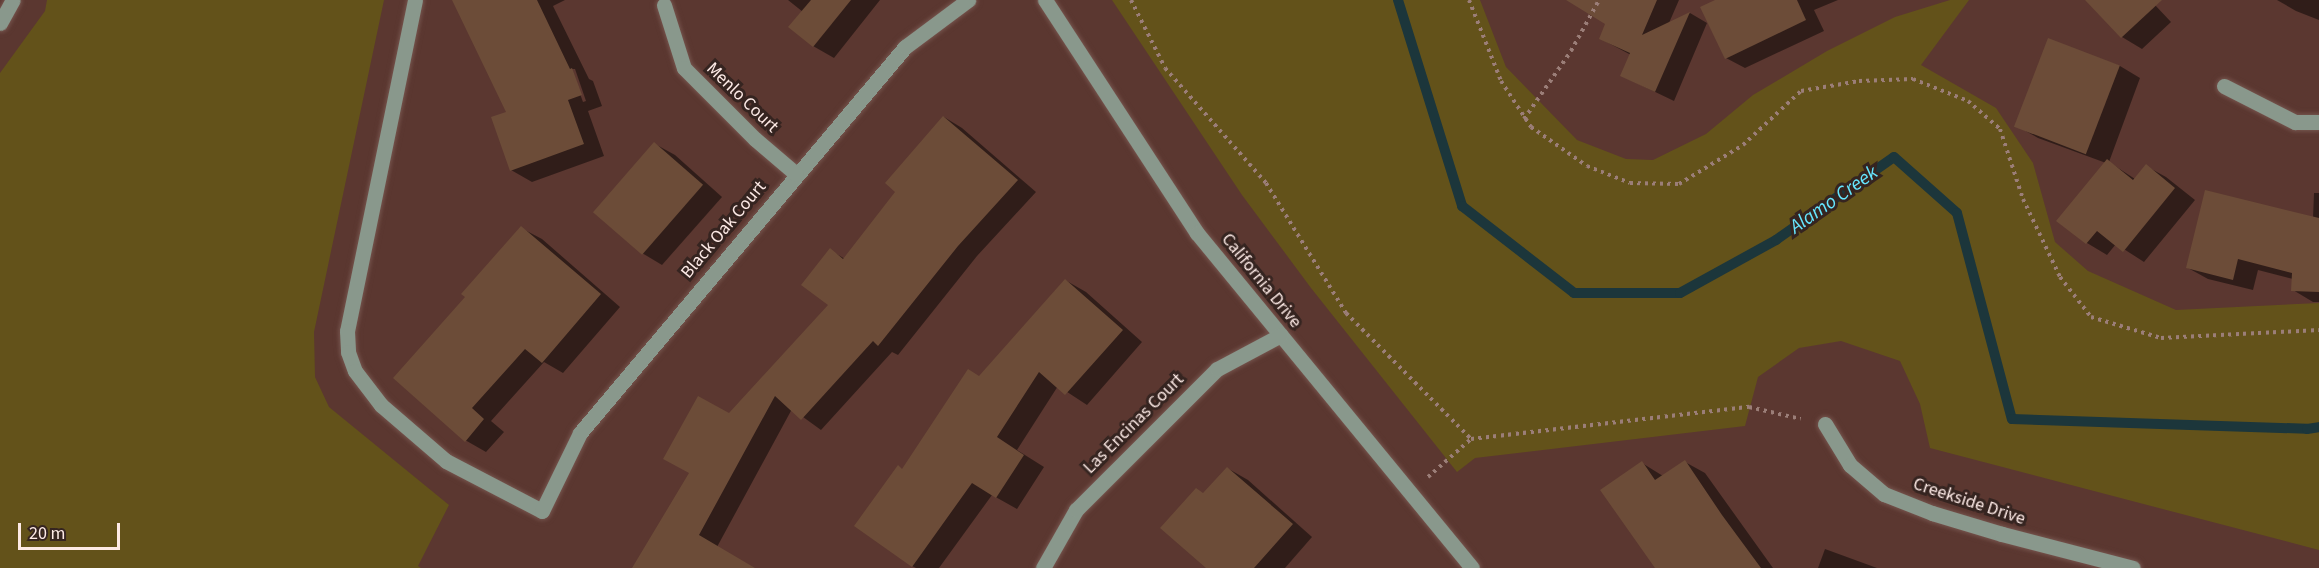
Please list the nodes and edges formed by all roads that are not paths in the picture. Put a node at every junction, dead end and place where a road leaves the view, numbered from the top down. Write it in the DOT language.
graph roads {
  1 [pos="13,0"];
  2 [pos="415,0"];
  3 [pos="968,0"];
  4 [pos="1045,0"];
  5 [pos="664,5"];
  6 [pos="0,23"];
  7 [pos="2224,86"];
  8 [pos="2319,122"];
  9 [pos="796,174"];
  10 [pos="1281,335"];
  11 [pos="1826,424"];
  12 [pos="1043,568"];
  13 [pos="1472,568"];
  14 [pos="2133,568"];
  1 -- 6 [label="street"];
  2 -- 9 [label="street, Black Oak Court"];
  3 -- 9 [label="street, Black Oak Court"];
  4 -- 10 [label="street, California Drive"];
  5 -- 9 [label="street, Menlo Court"];
  7 -- 8 [label="street"];
  10 -- 12 [label="street, Las Encinas Court"];
  10 -- 13 [label="street, California Drive"];
  11 -- 14 [label="street, Creekside Drive"];
}
